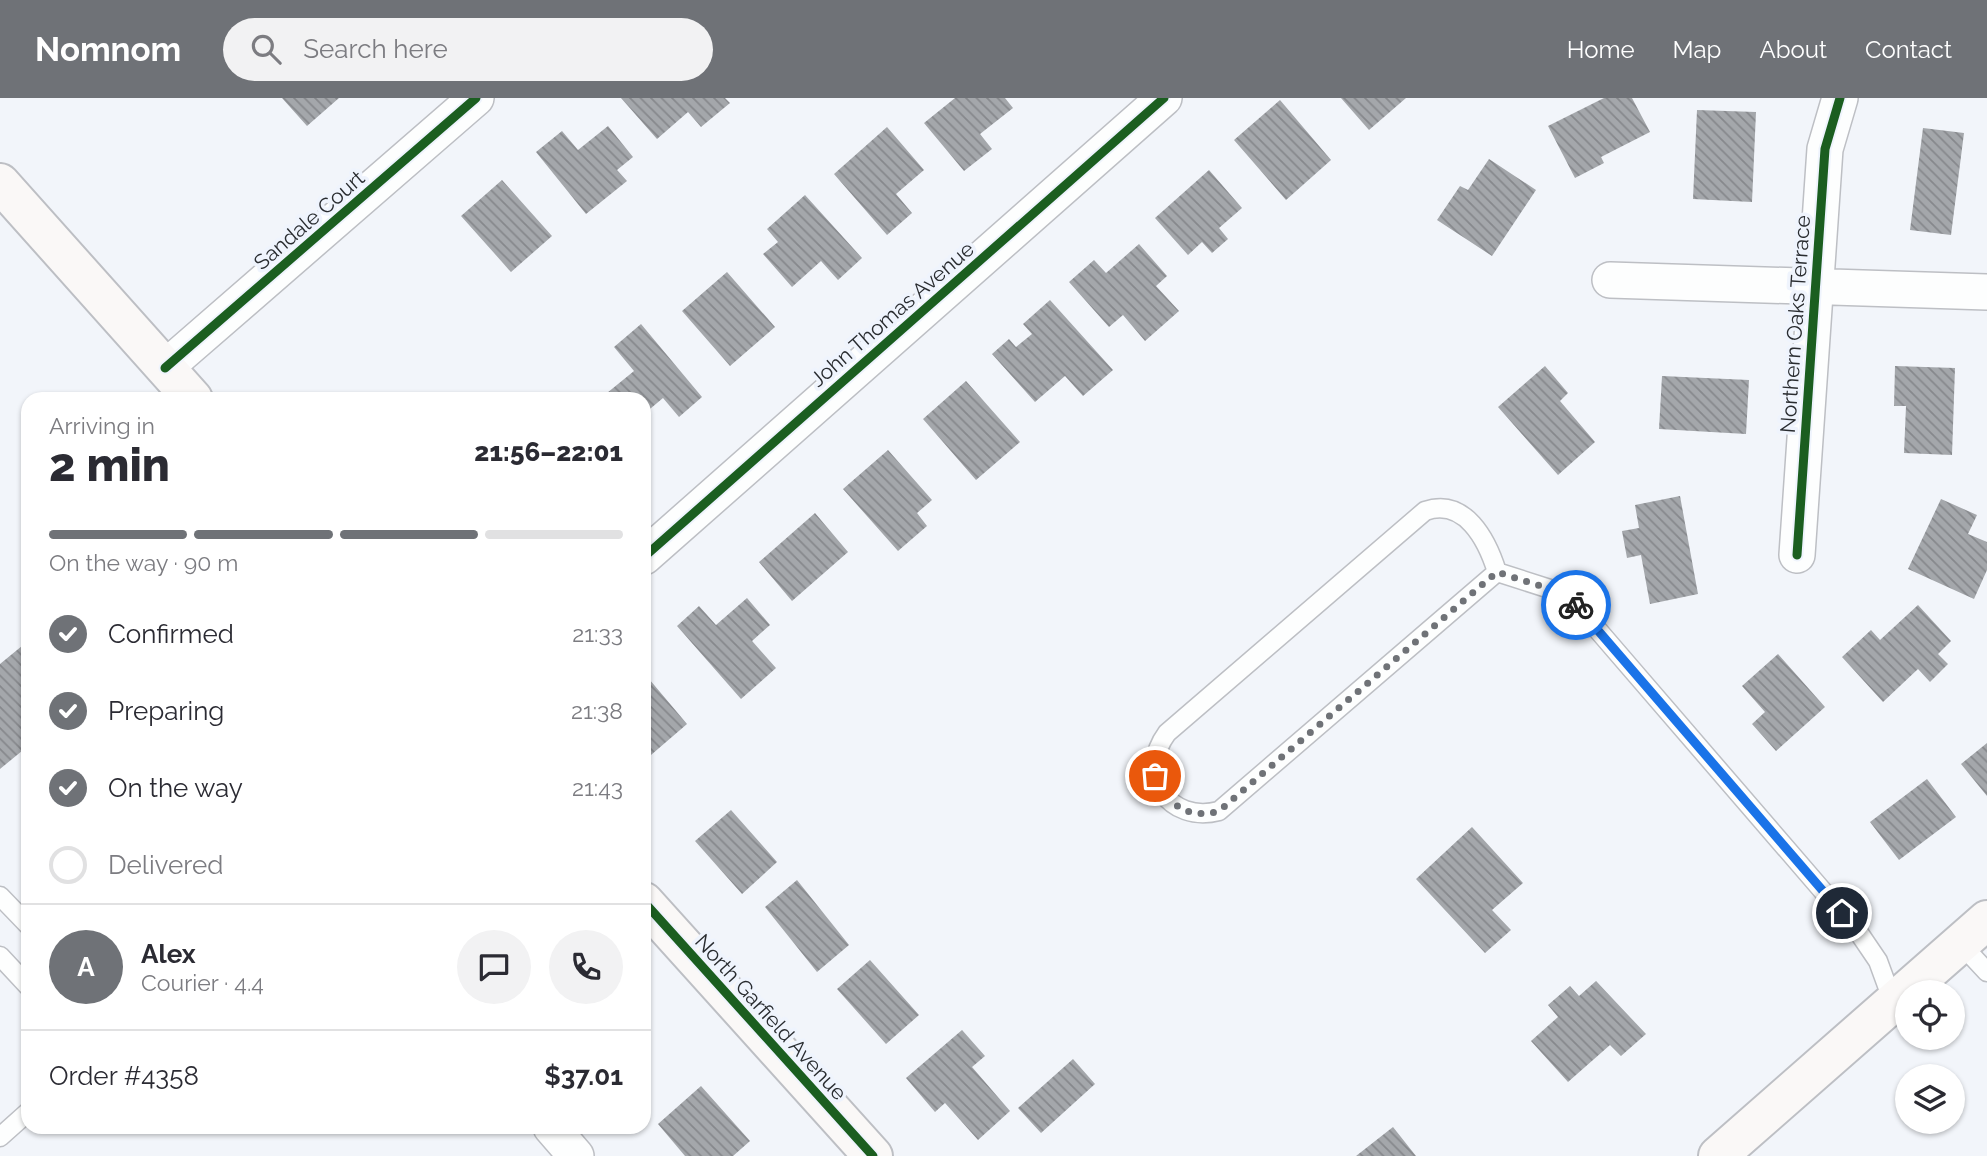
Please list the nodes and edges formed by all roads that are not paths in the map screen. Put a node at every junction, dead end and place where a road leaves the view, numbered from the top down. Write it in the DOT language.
graph roads {
  1 [pos="476,98"];
  2 [pos="1164,98"];
  3 [pos="1840,98"];
  4 [pos="0,183"];
  5 [pos="1610,280"];
  6 [pos="1815,285"];
  7 [pos="1987,292"];
  8 [pos="165,368"];
  9 [pos="187,392"];
  10 [pos="651,550"];
  11 [pos="1797,555"];
  12 [pos="1497,572"];
  13 [pos="0,896"];
  14 [pos="651,910"];
  15 [pos="21,918"];
  16 [pos="1974,931"];
  17 [pos="0,956"];
  18 [pos="1987,972"];
  19 [pos="21,978"];
  20 [pos="1894,1002"];
  21 [pos="21,1118"];
  22 [pos="557,1134"];
  23 [pos="0,1137"];
  24 [pos="576,1156"];
  25 [pos="873,1156"];
  26 [pos="1718,1156"];
  1 -- 8 [label="street, Sandale Court"];
  2 -- 10 [label="street, John Thomas Avenue"];
  3 -- 6 [label="street, Northern Oaks Terrace"];
  4 -- 8 [label="street"];
  5 -- 6 [label="street"];
  6 -- 7 [label="street"];
  6 -- 11 [label="street, Northern Oaks Terrace"];
  8 -- 9 [label="street"];
  12 -- 12 [label="lane"];
  12 -- 20 [label="lane"];
  13 -- 15 [label="lane"];
  14 -- 25 [label="street, North Garfield Avenue"];
  16 -- 18 [label="lane"];
  16 -- 20 [label="street"];
  17 -- 19 [label="lane"];
  20 -- 26 [label="street"];
  21 -- 23 [label="lane"];
  22 -- 24 [label="street"];
}
